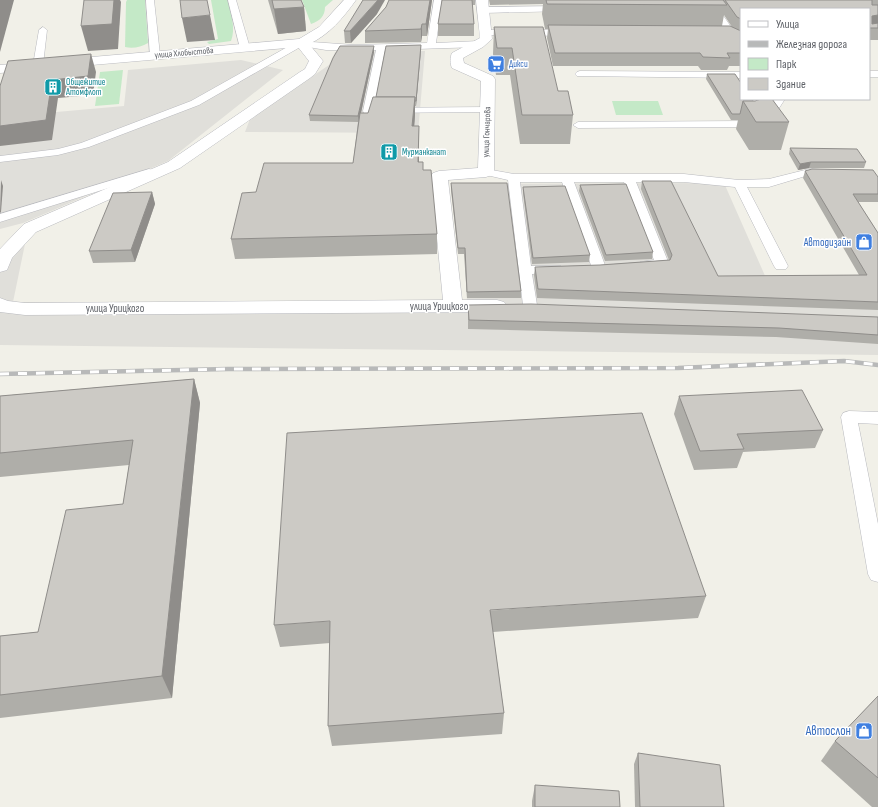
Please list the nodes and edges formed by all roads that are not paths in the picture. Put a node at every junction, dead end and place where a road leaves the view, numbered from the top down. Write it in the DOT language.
graph roads {
  1 [pos="150,0"];
  2 [pos="232,0"];
  3 [pos="350,0"];
  4 [pos="438,0"];
  5 [pos="483,5"];
  6 [pos="705,8"];
  7 [pos="570,9"];
  8 [pos="43,30"];
  9 [pos="580,33"];
  10 [pos="726,34"];
  11 [pos="740,34"];
  12 [pos="364,37"];
  13 [pos="482,39"];
  14 [pos="740,40"];
  15 [pos="302,43"];
  16 [pos="431,46"];
  17 [pos="381,47"];
  18 [pos="245,48"];
  19 [pos="354,48"];
  20 [pos="155,56"];
  21 [pos="38,65"];
  22 [pos="0,69"];
  23 [pos="580,74"];
  24 [pos="740,75"];
  25 [pos="779,100"];
  26 [pos="488,110"];
  27 [pos="368,111"];
  28 [pos="365,122"];
  29 [pos="578,125"];
  30 [pos="0,159"];
  31 [pos="174,165"];
  32 [pos="486,172"];
  33 [pos="840,173"];
  34 [pos="514,178"];
  35 [pos="568,178"];
  36 [pos="629,178"];
  37 [pos="739,184"];
  38 [pos="0,218"];
  39 [pos="0,266"];
  40 [pos="631,266"];
  41 [pos="781,266"];
  42 [pos="615,267"];
  43 [pos="584,268"];
  44 [pos="599,268"];
  45 [pos="570,269"];
  46 [pos="525,270"];
  47 [pos="0,305"];
  48 [pos="453,306"];
  49 [pos="538,306"];
  50 [pos="878,418"];
  51 [pos="878,574"];
  1 -- 20 [label="lane"];
  2 -- 18 [label="lane"];
  3 -- 15 [label="street, улица Хлобыстова"];
  4 -- 16 [label="lane"];
  5 -- 7 [label="lane"];
  5 -- 13 [label="street"];
  6 -- 10 [label="lane"];
  8 -- 21 [label="lane"];
  9 -- 13 [label="lane"];
  10 -- 11 [label="lane"];
  10 -- 14 [label="lane"];
  12 -- 19 [label="lane"];
  13 -- 16 [label="lane"];
  13 -- 26 [label="street, улица Гончарова"];
  15 -- 18 [label="street, улица Хлобыстова"];
  15 -- 19 [label="lane"];
  15 -- 30 [label="lane"];
  15 -- 31 [label="street"];
  16 -- 17 [label="lane"];
  17 -- 19 [label="lane"];
  17 -- 27 [label="lane"];
  18 -- 20 [label="street, улица Хлобыстова"];
  20 -- 21 [label="street, улица Хлобыстова"];
  21 -- 22 [label="street, улица Хлобыстова"];
  23 -- 24 [label="lane"];
  25 -- 29 [label="lane"];
  26 -- 27 [label="lane"];
  26 -- 32 [label="street, улица Гончарова"];
  27 -- 28 [label="lane"];
  31 -- 38 [label="lane"];
  31 -- 39 [label="street"];
  32 -- 34 [label="lane"];
  32 -- 48 [label="street, улица Гончарова"];
  33 -- 37 [label="lane"];
  34 -- 35 [label="lane"];
  34 -- 46 [label="lane"];
  35 -- 36 [label="lane"];
  35 -- 44 [label="lane"];
  36 -- 37 [label="lane"];
  36 -- 40 [label="lane"];
  37 -- 41 [label="lane"];
  42 -- 44 [label="lane"];
  43 -- 44 [label="lane"];
  45 -- 46 [label="lane"];
  46 -- 49 [label="lane"];
  47 -- 48 [label="street, улица Урицкого"];
  48 -- 49 [label="street, улица Урицкого"];
  50 -- 51 [label="lane"];
}
